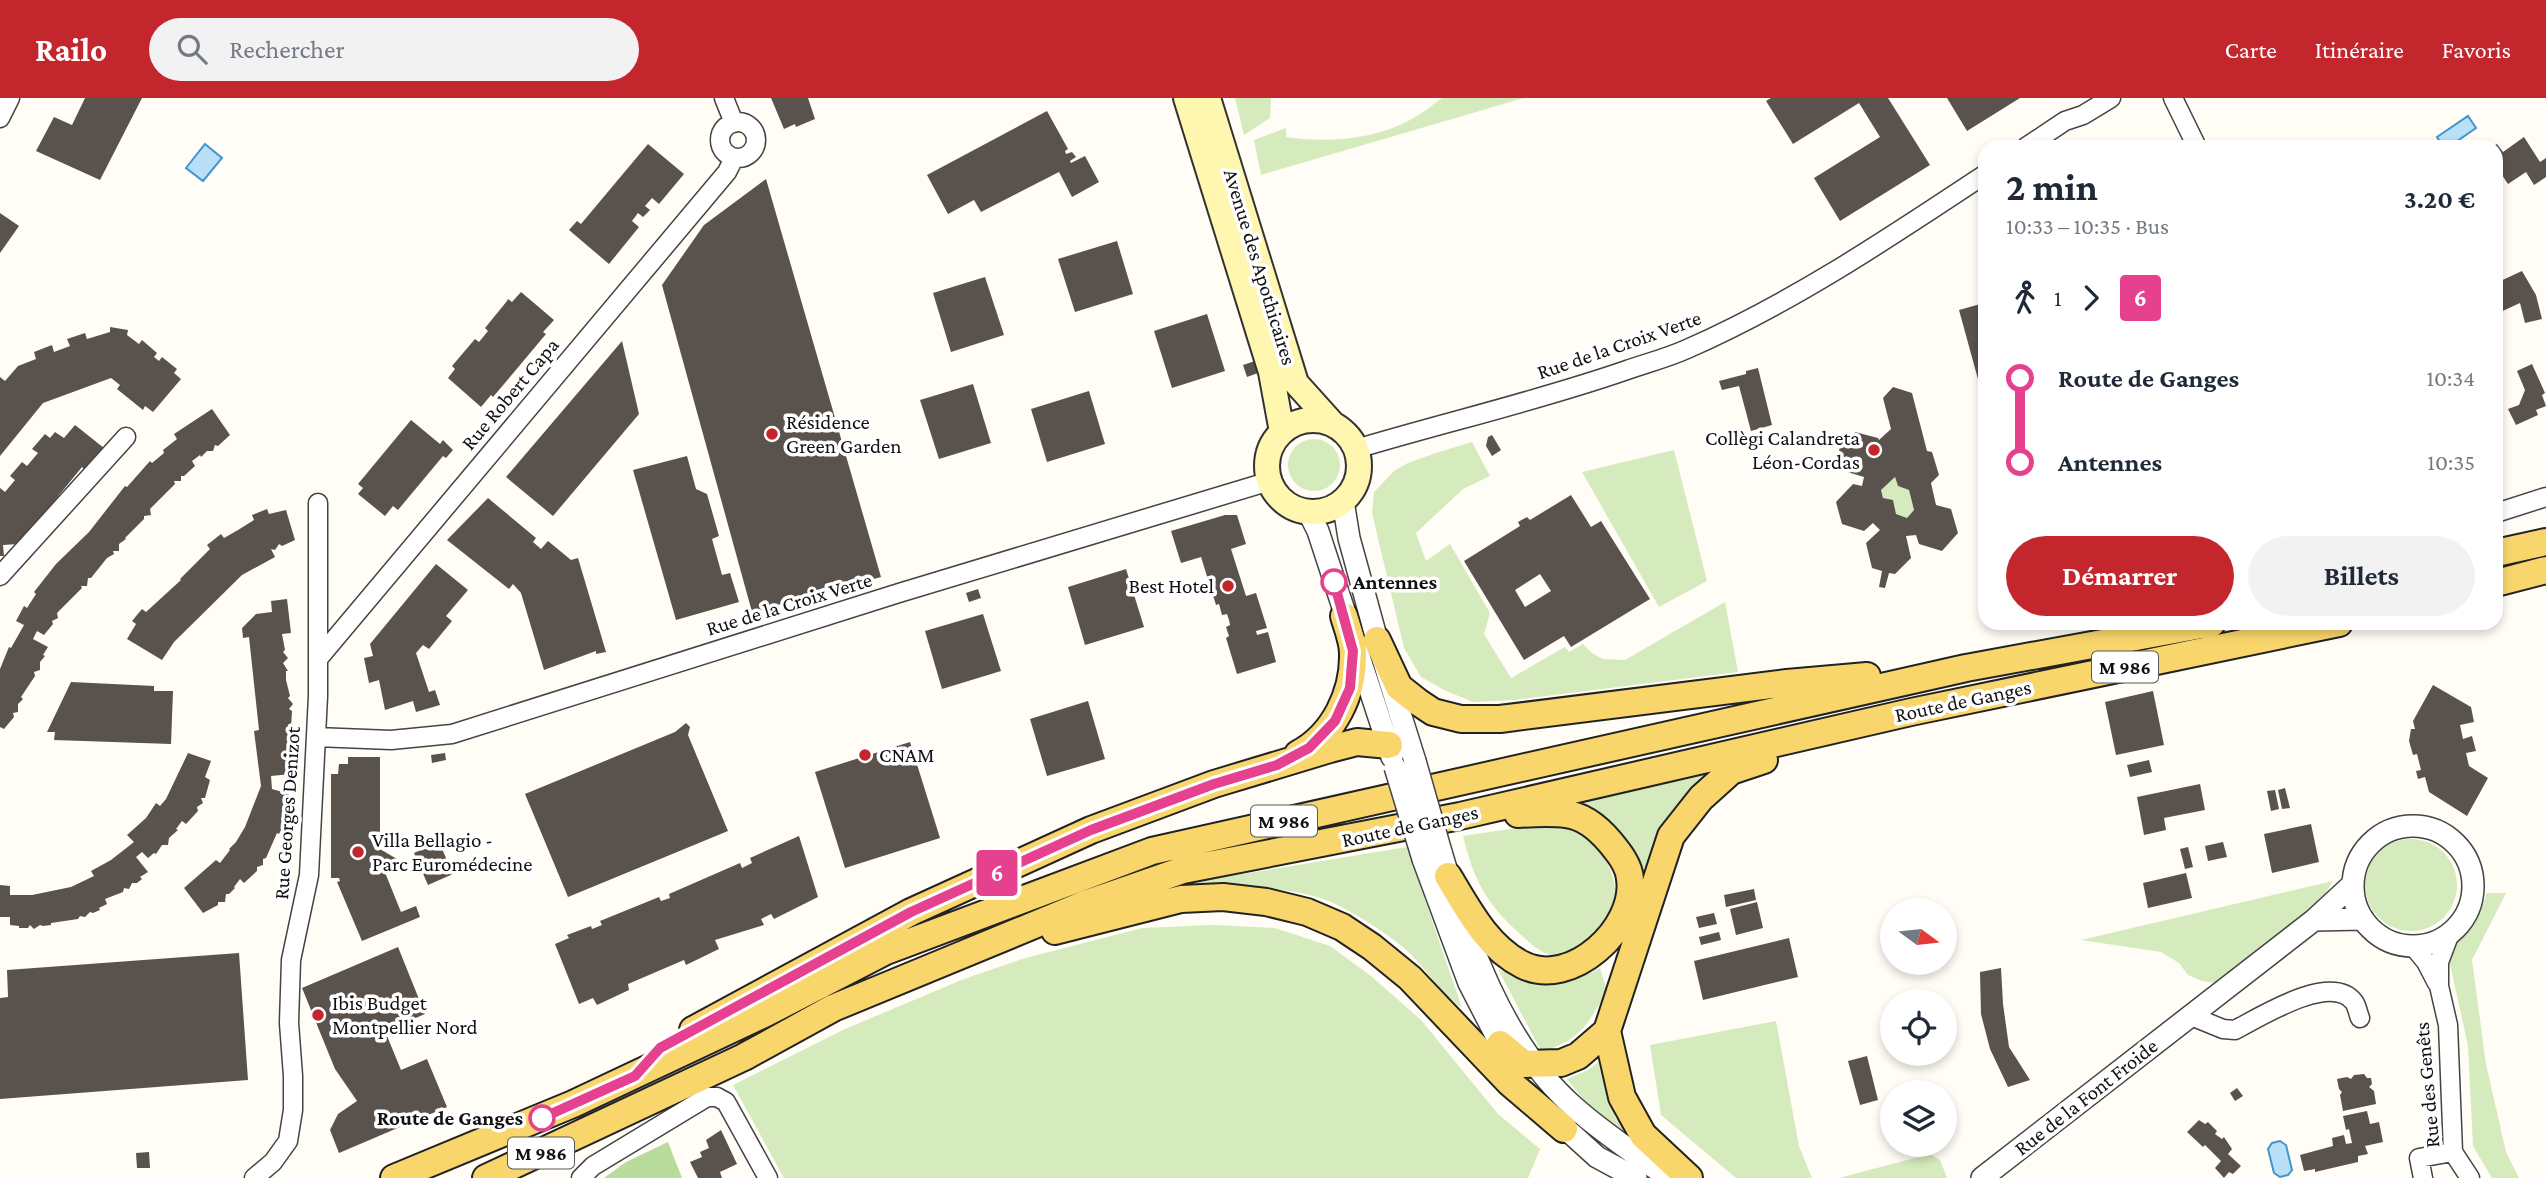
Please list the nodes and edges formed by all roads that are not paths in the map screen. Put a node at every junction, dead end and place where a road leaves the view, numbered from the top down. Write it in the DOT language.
graph roads {
  1 [pos="10,98"];
  2 [pos="724,98"];
  3 [pos="1186,98"];
  4 [pos="1208,98"];
  5 [pos="2084,98"];
  6 [pos="2111,98"];
  7 [pos="2173,98"];
  8 [pos="0,118"];
  9 [pos="2065,121"];
  10 [pos="734,123"];
  11 [pos="2036,140"];
  12 [pos="2194,140"];
  13 [pos="734,158"];
  14 [pos="1978,179"];
  15 [pos="1332,423"];
  16 [pos="1282,432"];
  17 [pos="126,437"];
  18 [pos="1356,449"];
  19 [pos="1270,481"];
  20 [pos="2546,497"];
  21 [pos="1343,501"];
  22 [pos="318,503"];
  23 [pos="2503,511"];
  24 [pos="1308,512"];
  25 [pos="2546,541"];
  26 [pos="2503,551"];
  27 [pos="2546,570"];
  28 [pos="0,576"];
  29 [pos="2503,581"];
  30 [pos="1344,616"];
  31 [pos="2174,630"];
  32 [pos="2305,630"];
  33 [pos="1377,640"];
  34 [pos="318,659"];
  35 [pos="1966,668"];
  36 [pos="1911,712"];
  37 [pos="316,737"];
  38 [pos="1401,759"];
  39 [pos="1277,765"];
  40 [pos="1460,816"];
  41 [pos="1436,861"];
  42 [pos="2353,884"];
  43 [pos="2363,919"];
  44 [pos="2315,920"];
  45 [pos="2450,933"];
  46 [pos="2413,946"];
  47 [pos="985,947"];
  48 [pos="2439,986"];
  49 [pos="2191,1016"];
  50 [pos="2360,1018"];
  51 [pos="1607,1031"];
  52 [pos="1500,1044"];
  53 [pos="1536,1064"];
  54 [pos="635,1076"];
  55 [pos="1564,1129"];
  56 [pos="2453,1152"];
  57 [pos="254,1178"];
  58 [pos="394,1178"];
  59 [pos="486,1178"];
  60 [pos="581,1178"];
  61 [pos="768,1178"];
  62 [pos="1636,1178"];
  63 [pos="1669,1178"];
  64 [pos="1689,1178"];
  65 [pos="1982,1178"];
  66 [pos="2423,1178"];
  67 [pos="2470,1178"];
  1 -- 8 [label="street"];
  2 -- 10 [label="street"];
  3 -- 16 [label="main road, Avenue des Apothicaires"];
  4 -- 15 [label="main road, Avenue des Apothicaires"];
  5 -- 9 [label="street"];
  6 -- 9 [label="street"];
  7 -- 12 [label="street"];
  9 -- 11 [label="street"];
  10 -- 13 [label="street"];
  10 -- 13 [label="street"];
  13 -- 34 [label="street, Rue Robert Capa"];
  14 -- 18 [label="street, Rue de la Croix Verte"];
  15 -- 16 [label="main road"];
  15 -- 18 [label="main road, Avenue des Apothicaires"];
  16 -- 19 [label="main road"];
  17 -- 28 [label="street"];
  18 -- 21 [label="main road"];
  19 -- 24 [label="main road"];
  19 -- 37 [label="street, Rue de la Croix Verte"];
  20 -- 23 [label="street"];
  21 -- 24 [label="main road"];
  21 -- 33 [label="street"];
  22 -- 34 [label="street, Rue Georges Denizot"];
  24 -- 30 [label="street"];
  25 -- 26 [label="main road"];
  27 -- 29 [label="main road"];
  30 -- 38 [label="street"];
  30 -- 39 [label="main road"];
  31 -- 35 [label="main road, Route de Ganges"];
  32 -- 36 [label="main road, Route de Ganges / M 986"];
  33 -- 35 [label="main road"];
  33 -- 38 [label="street"];
  34 -- 37 [label="street, Rue Georges Denizot"];
  35 -- 54 [label="main road, Route de Ganges / M 986"];
  36 -- 40 [label="main road, Route de Ganges / M 986"];
  36 -- 51 [label="main road, M 986"];
  37 -- 57 [label="street, Rue Georges Denizot"];
  38 -- 39 [label="main road"];
  38 -- 41 [label="street, bridge"];
  39 -- 54 [label="main road, M 986"];
  40 -- 41 [label="main road, M 986"];
  40 -- 47 [label="main road, Route de Ganges / M 986"];
  41 -- 52 [label="street"];
  41 -- 53 [label="street"];
  42 -- 43 [label="street"];
  42 -- 44 [label="street, Rue de la Font Froide"];
  42 -- 45 [label="street"];
  43 -- 44 [label="street"];
  43 -- 46 [label="street"];
  44 -- 49 [label="street, Rue de la Font Froide"];
  45 -- 46 [label="street"];
  45 -- 48 [label="street, Rue des Genêts"];
  46 -- 48 [label="street, Rue des Genêts"];
  47 -- 55 [label="main road"];
  47 -- 59 [label="main road, Route de Ganges / M 986"];
  48 -- 56 [label="street, Rue des Genêts"];
  49 -- 50 [label="street"];
  49 -- 65 [label="street, Rue de la Font Froide"];
  51 -- 53 [label="main road"];
  51 -- 64 [label="main road"];
  52 -- 53 [label="main road"];
  52 -- 55 [label="street"];
  53 -- 63 [label="street"];
  54 -- 58 [label="main road, Route de Ganges / M 986"];
  55 -- 62 [label="street"];
  56 -- 66 [label="street"];
  56 -- 67 [label="street, Rue des Genêts"];
  60 -- 61 [label="street"];
}
